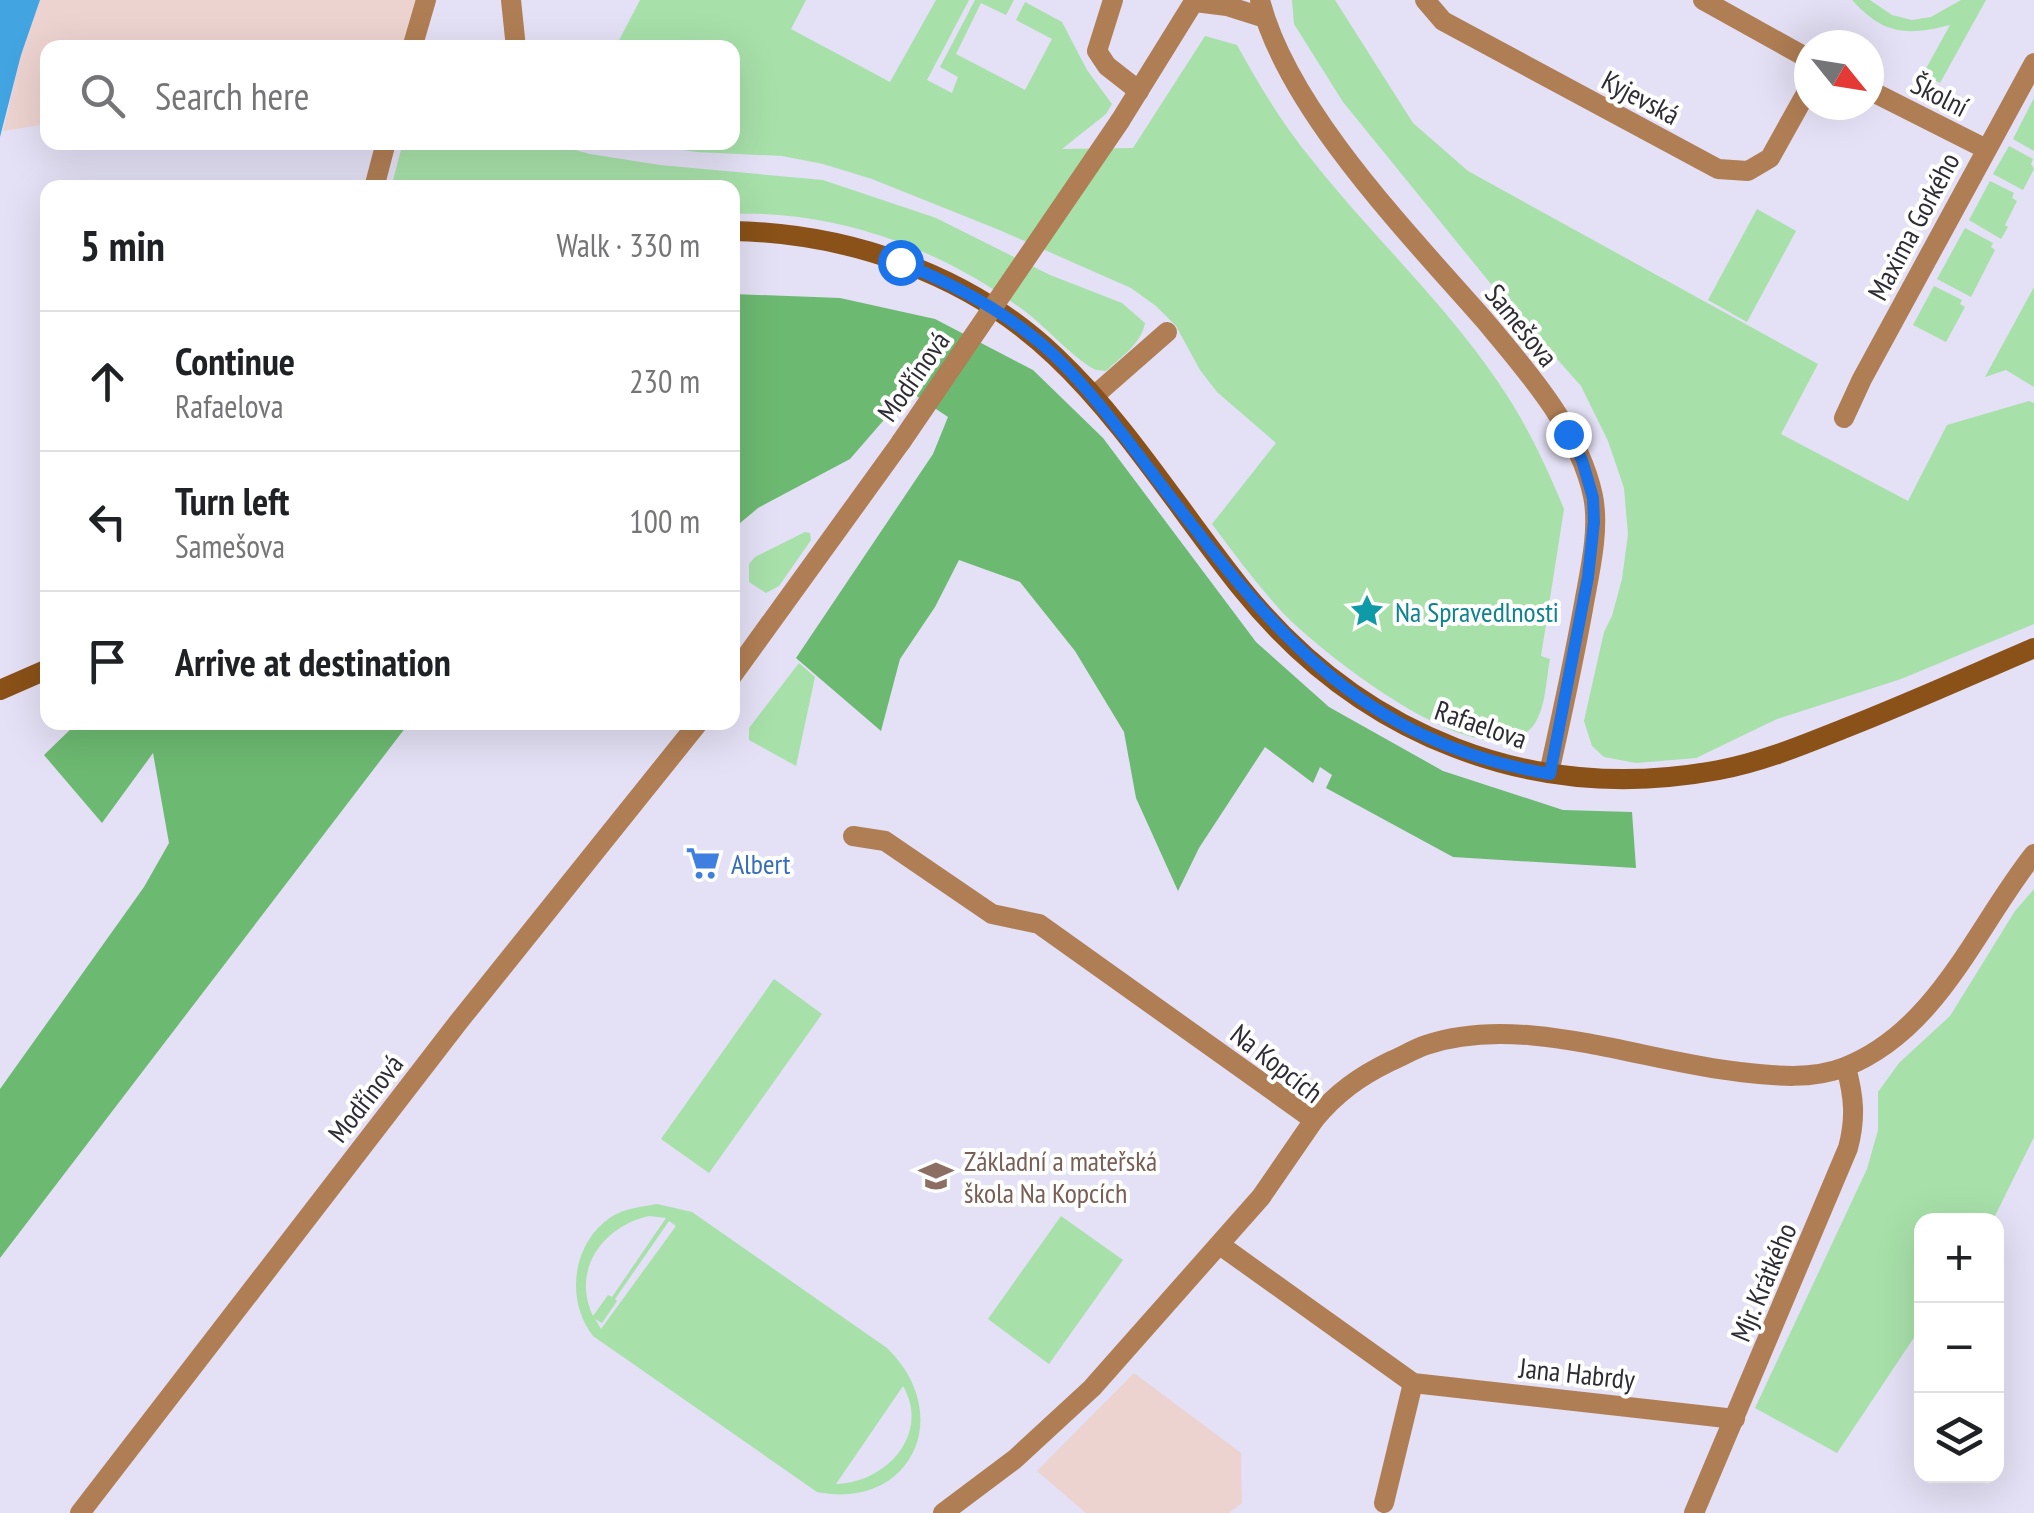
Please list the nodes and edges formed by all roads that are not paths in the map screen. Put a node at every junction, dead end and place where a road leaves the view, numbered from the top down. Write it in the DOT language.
graph roads {
  1 [pos="426,0"];
  2 [pos="510,0"];
  3 [pos="1113,0"];
  4 [pos="1425,0"];
  5 [pos="1703,0"];
  6 [pos="1195,1"];
  7 [pos="1263,9"];
  8 [pos="414,40"];
  9 [pos="515,40"];
  10 [pos="1794,51"];
  11 [pos="2034,63"];
  12 [pos="1139,91"];
  13 [pos="1884,98"];
  14 [pos="1794,115"];
  15 [pos="1986,149"];
  16 [pos="384,150"];
  17 [pos="376,180"];
  18 [pos="740,231"];
  19 [pos="1167,332"];
  20 [pos="1094,396"];
  21 [pos="1844,418"];
  22 [pos="2034,648"];
  23 [pos="740,665"];
  24 [pos="40,672"];
  25 [pos="0,690"];
  26 [pos="693,730"];
  27 [pos="1550,774"];
  28 [pos="853,836"];
  29 [pos="2034,854"];
  30 [pos="1846,1067"];
  31 [pos="1314,1120"];
  32 [pos="1220,1245"];
  33 [pos="1413,1383"];
  34 [pos="1736,1418"];
  35 [pos="1384,1503"];
  36 [pos="80,1513"];
  37 [pos="944,1513"];
  38 [pos="1694,1513"];
  1 -- 8 [label="street"];
  2 -- 9 [label="street"];
  3 -- 12 [label="street"];
  4 -- 14 [label="street, Kyjevská"];
  5 -- 10 [label="street"];
  6 -- 7 [label="street, Samešova"];
  6 -- 12 [label="street, Modřínová"];
  7 -- 27 [label="street, Samešova"];
  11 -- 15 [label="street, Maxima Gorkého"];
  12 -- 23 [label="street, Modřínová, bridge"];
  13 -- 15 [label="street, Školní"];
  15 -- 21 [label="street, Maxima Gorkého"];
  16 -- 17 [label="street"];
  18 -- 20 [label="main road, Rafaelova"];
  19 -- 20 [label="street"];
  20 -- 27 [label="main road, Rafaelova"];
  22 -- 27 [label="main road, Rafaelova"];
  24 -- 25 [label="main road"];
  26 -- 36 [label="street, Modřínová"];
  28 -- 31 [label="street, Na Kopcích"];
  29 -- 30 [label="street"];
  30 -- 31 [label="street"];
  30 -- 34 [label="street, Mjr. Krátkého"];
  31 -- 32 [label="street, Na Kopcích"];
  32 -- 33 [label="street, Jana Habrdy"];
  32 -- 37 [label="street, Na Kopcích"];
  33 -- 34 [label="street, Jana Habrdy"];
  33 -- 35 [label="street"];
  34 -- 38 [label="street, Mjr. Krátkého"];
}
